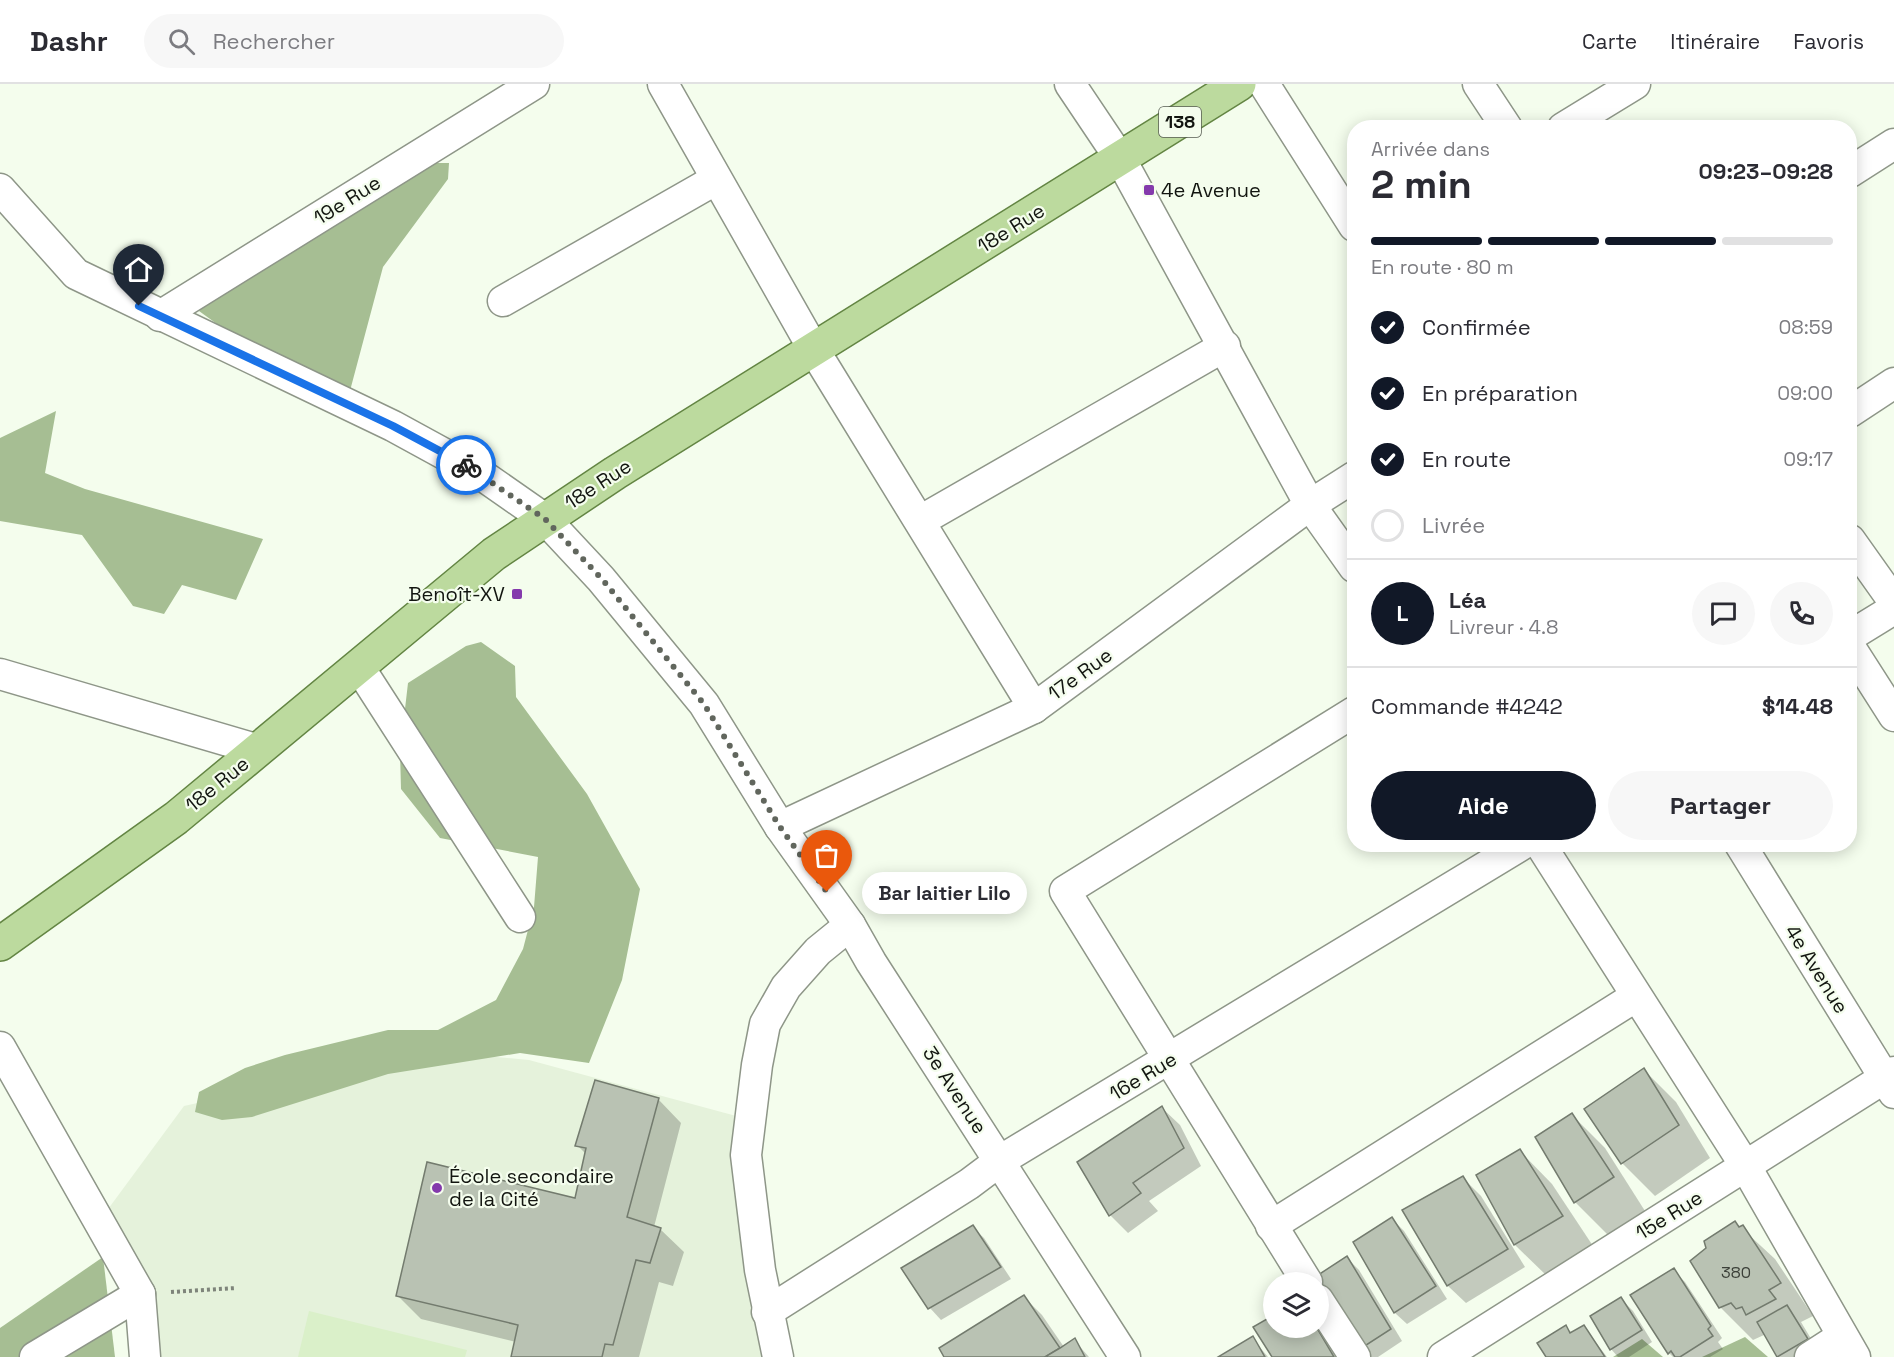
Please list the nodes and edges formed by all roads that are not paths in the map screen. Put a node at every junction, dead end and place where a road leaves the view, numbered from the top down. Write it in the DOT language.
graph roads {
  1 [pos="534,84"];
  2 [pos="663,84"];
  3 [pos="1070,84"];
  4 [pos="1239,84"];
  5 [pos="1264,84"];
  6 [pos="1478,84"];
  7 [pos="1635,84"];
  8 [pos="1502,120"];
  9 [pos="1576,120"];
  10 [pos="1894,144"];
  11 [pos="1121,160"];
  12 [pos="1857,168"];
  13 [pos="716,180"];
  14 [pos="0,189"];
  15 [pos="1347,215"];
  16 [pos="503,301"];
  17 [pos="160,316"];
  18 [pos="1225,346"];
  19 [pos="814,350"];
  20 [pos="1894,383"];
  21 [pos="1857,407"];
  22 [pos="1347,481"];
  23 [pos="1310,505"];
  24 [pos="545,519"];
  25 [pos="920,521"];
  26 [pos="1857,550"];
  27 [pos="1347,557"];
  28 [pos="1894,602"];
  29 [pos="1894,609"];
  30 [pos="1857,632"];
  31 [pos="1857,658"];
  32 [pos="359,667"];
  33 [pos="0,674"];
  34 [pos="1034,708"];
  35 [pos="1347,716"];
  36 [pos="1894,716"];
  37 [pos="259,750"];
  38 [pos="780,827"];
  39 [pos="1510,852"];
  40 [pos="1545,852"];
  41 [pos="1745,852"];
  42 [pos="520,917"];
  43 [pos="850,925"];
  44 [pos="0,944"];
  45 [pos="1635,997"];
  46 [pos="0,1047"];
  47 [pos="1168,1061"];
  48 [pos="1891,1081"];
  49 [pos="1001,1160"];
  50 [pos="1746,1167"];
  51 [pos="1272,1226"];
  52 [pos="1302,1272"];
  53 [pos="141,1294"];
  54 [pos="767,1312"];
  55 [pos="1329,1317"];
  56 [pos="1848,1347"];
  57 [pos="35,1357"];
  58 [pos="145,1357"];
  59 [pos="778,1357"];
  60 [pos="1125,1357"];
  61 [pos="1355,1357"];
  62 [pos="1443,1357"];
  63 [pos="1810,1357"];
  1 -- 17 [label="street, 19e Rue"];
  2 -- 13 [label="street"];
  3 -- 11 [label="street"];
  4 -- 11 [label="main road, 18e Rue / 138"];
  5 -- 15 [label="street"];
  6 -- 8 [label="street"];
  7 -- 9 [label="street"];
  10 -- 12 [label="street"];
  11 -- 18 [label="street"];
  11 -- 19 [label="main road, 18e Rue / 138"];
  13 -- 16 [label="street"];
  13 -- 19 [label="street"];
  14 -- 17 [label="street, 3e Avenue"];
  17 -- 24 [label="street, 3e Avenue"];
  18 -- 23 [label="street"];
  18 -- 25 [label="street"];
  19 -- 24 [label="main road, 18e Rue / 138"];
  19 -- 25 [label="street"];
  20 -- 21 [label="street"];
  22 -- 23 [label="street, 17e Rue"];
  23 -- 27 [label="street"];
  23 -- 34 [label="street, 17e Rue"];
  24 -- 32 [label="main road, 18e Rue / 138"];
  24 -- 38 [label="street, 3e Avenue"];
  25 -- 34 [label="street"];
  26 -- 28 [label="street"];
  29 -- 30 [label="street"];
  31 -- 36 [label="street"];
  32 -- 37 [label="main road, 18e Rue / 138"];
  32 -- 42 [label="street"];
  33 -- 37 [label="street"];
  34 -- 38 [label="street, 17e Rue"];
  35 -- 47 [label="street"];
  37 -- 44 [label="main road, 18e Rue / 138"];
  38 -- 43 [label="street, 3e Avenue"];
  39 -- 47 [label="street, 16e Rue"];
  40 -- 45 [label="street"];
  41 -- 48 [label="street, 4e Avenue"];
  43 -- 49 [label="street, 3e Avenue"];
  43 -- 54 [label="street"];
  45 -- 50 [label="street"];
  45 -- 51 [label="street"];
  46 -- 53 [label="street"];
  47 -- 49 [label="street, 16e Rue"];
  47 -- 51 [label="street"];
  48 -- 50 [label="street, 15e Rue"];
  49 -- 54 [label="street, 16e Rue"];
  49 -- 60 [label="street, 3e Avenue"];
  50 -- 56 [label="street"];
  50 -- 62 [label="street, 15e Rue"];
  51 -- 52 [label="street"];
  53 -- 57 [label="street"];
  53 -- 58 [label="street"];
  54 -- 59 [label="street"];
  55 -- 61 [label="street"];
  56 -- 63 [label="street"];
}
